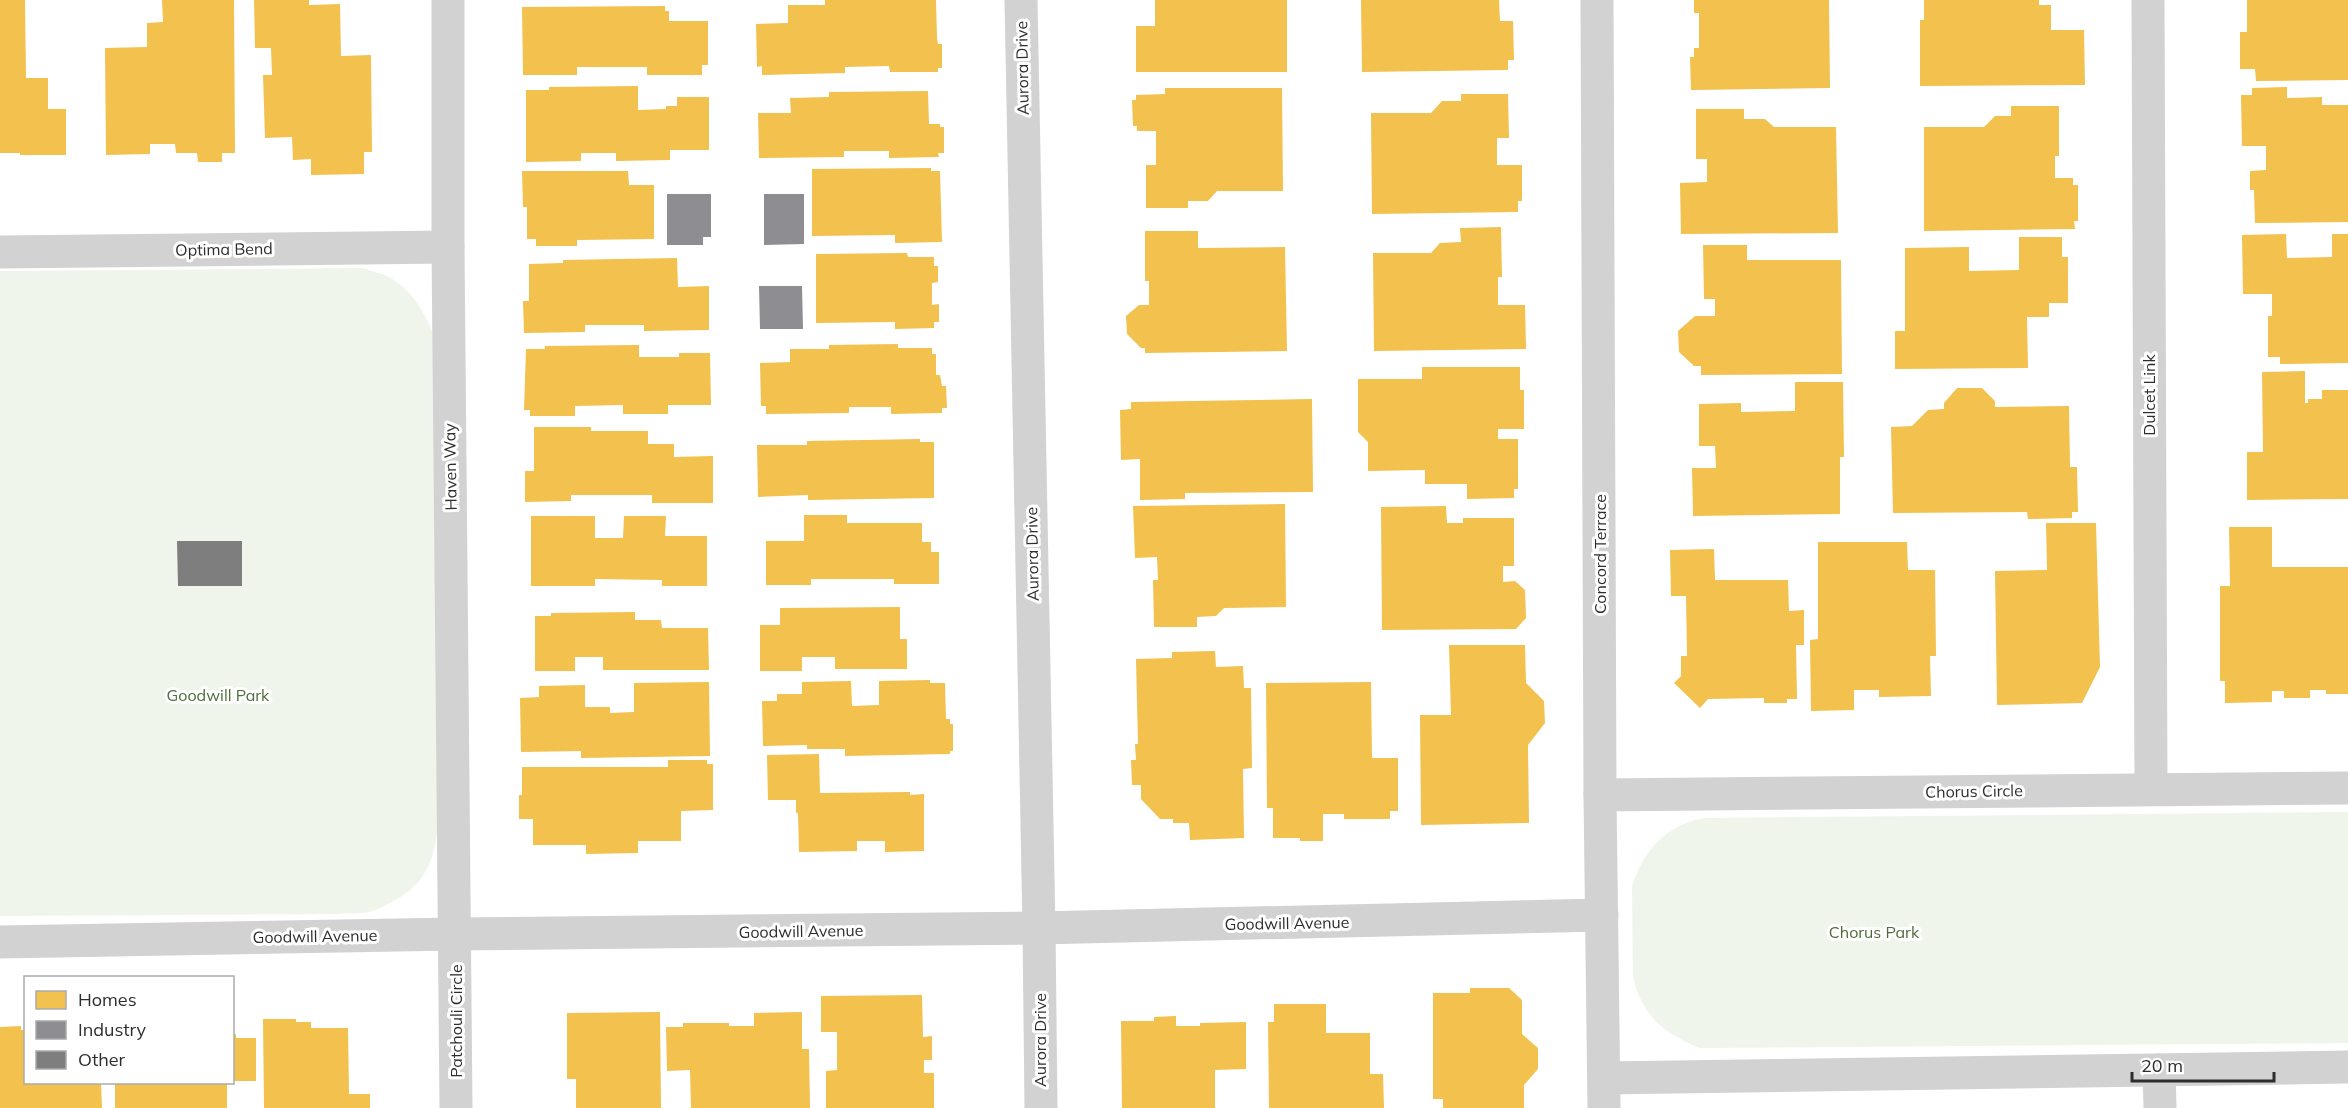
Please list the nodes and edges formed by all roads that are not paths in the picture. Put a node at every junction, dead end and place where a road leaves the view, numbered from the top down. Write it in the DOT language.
graph roads {
  1 [pos="448,0"];
  2 [pos="1021,0"];
  3 [pos="1597,0"];
  4 [pos="2148,0"];
  5 [pos="448,247"];
  6 [pos="0,252"];
  7 [pos="2348,788"];
  8 [pos="2151,789"];
  9 [pos="1600,795"];
  10 [pos="1602,915"];
  11 [pos="1040,928"];
  12 [pos="455,934"];
  13 [pos="0,942"];
  14 [pos="2348,1067"];
  15 [pos="2159,1070"];
  16 [pos="1604,1093"];
  17 [pos="456,1108"];
  18 [pos="1041,1108"];
  19 [pos="2160,1108"];
  1 -- 5 [label="street, Haven Way"];
  2 -- 11 [label="street, Aurora Drive"];
  3 -- 9 [label="street, Concord Terrace"];
  4 -- 8 [label="street, Dulcet Link"];
  5 -- 6 [label="street, Optima Bend"];
  5 -- 12 [label="street, Haven Way"];
  7 -- 8 [label="street, Chorus Circle"];
  8 -- 9 [label="street, Chorus Circle"];
  9 -- 10 [label="street, Concord Terrace"];
  10 -- 11 [label="street, Goodwill Avenue"];
  10 -- 16 [label="street, Concord Terrace"];
  11 -- 12 [label="street, Goodwill Avenue"];
  11 -- 18 [label="street, Aurora Drive"];
  12 -- 13 [label="street, Goodwill Avenue"];
  12 -- 17 [label="street, Patchouli Circle"];
  14 -- 15 [label="street"];
  15 -- 16 [label="street"];
  15 -- 19 [label="street"];
}
